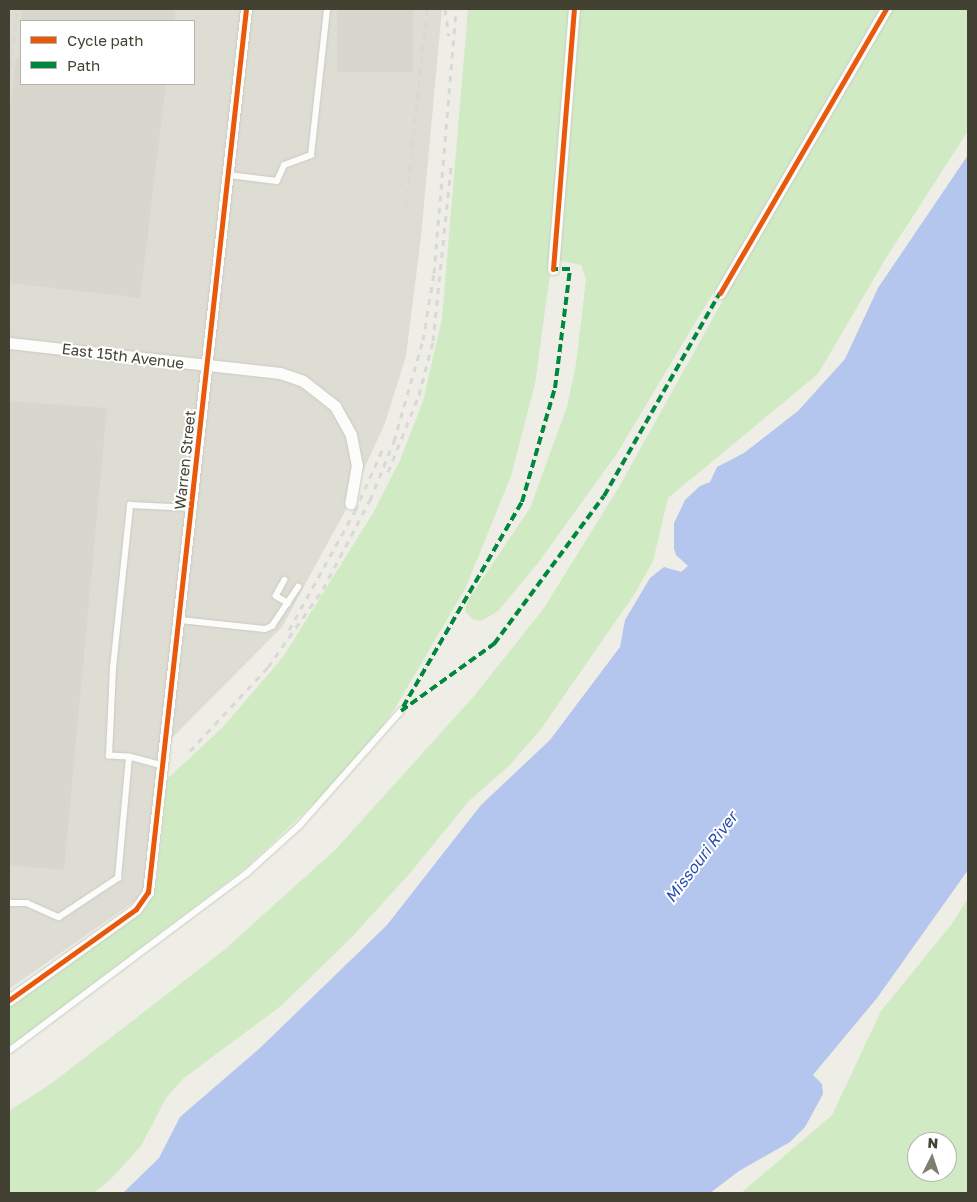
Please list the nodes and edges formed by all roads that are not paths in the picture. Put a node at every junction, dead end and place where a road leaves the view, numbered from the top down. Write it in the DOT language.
graph roads {
  1 [pos="246,9"];
  2 [pos="327,9"];
  3 [pos="574,9"];
  4 [pos="886,9"];
  5 [pos="228,175"];
  6 [pos="553,269"];
  7 [pos="720,292"];
  8 [pos="9,343"];
  9 [pos="208,365"];
  10 [pos="350,503"];
  11 [pos="192,508"];
  12 [pos="285,580"];
  13 [pos="298,587"];
  14 [pos="288,603"];
  15 [pos="180,620"];
  16 [pos="401,711"];
  17 [pos="129,757"];
  18 [pos="163,766"];
  19 [pos="9,903"];
  20 [pos="9,1000"];
  21 [pos="9,1051"];
  1 -- 5 [label="street, Warren Street"];
  2 -- 5 [label="lane"];
  3 -- 6 [label="street"];
  4 -- 7 [label="street"];
  5 -- 9 [label="street, Warren Street"];
  8 -- 9 [label="street, East 15th Avenue"];
  9 -- 10 [label="street, East 15th Avenue"];
  9 -- 11 [label="street, Warren Street"];
  11 -- 15 [label="street, Warren Street"];
  11 -- 17 [label="lane"];
  12 -- 14 [label="lane"];
  13 -- 14 [label="lane"];
  14 -- 15 [label="lane"];
  15 -- 18 [label="street, Warren Street"];
  16 -- 21 [label="lane"];
  17 -- 18 [label="lane"];
  17 -- 19 [label="lane"];
  18 -- 20 [label="street, Warren Street"];
}
